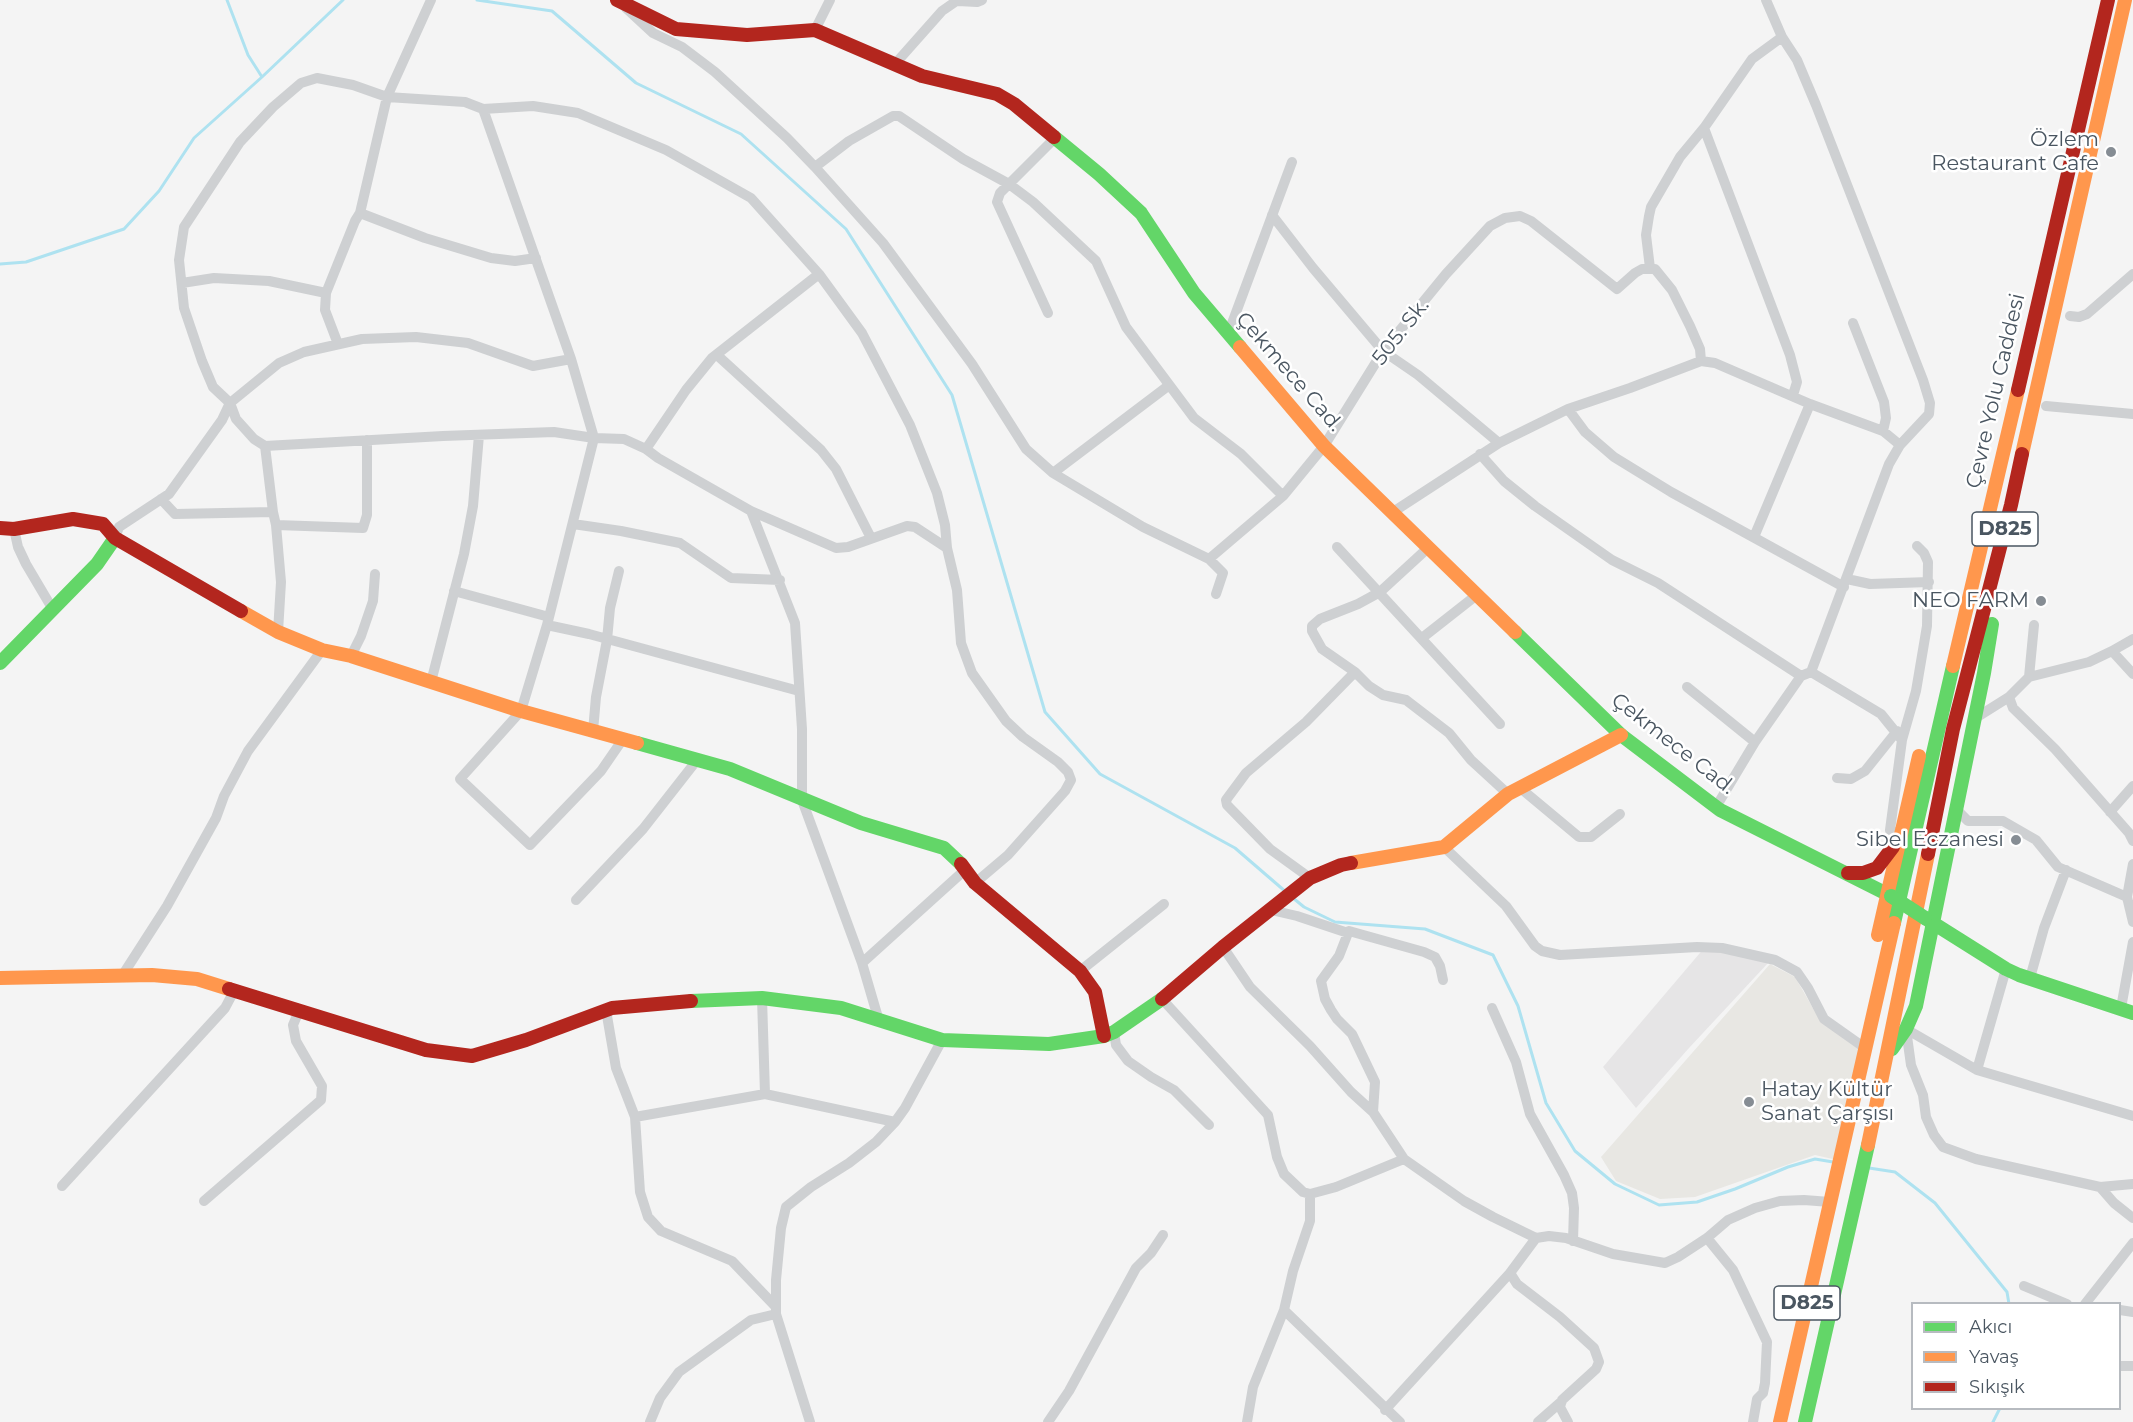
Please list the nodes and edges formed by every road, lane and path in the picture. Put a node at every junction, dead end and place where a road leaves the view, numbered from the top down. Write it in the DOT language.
graph roads {
  1 [pos="431,0"];
  2 [pos="830,0"];
  3 [pos="982,0"];
  4 [pos="1767,0"];
  5 [pos="2108,0"];
  6 [pos="2125,0"];
  7 [pos="618,1"];
  8 [pos="958,1"];
  9 [pos="815,30"];
  10 [pos="1782,37"];
  11 [pos="895,64"];
  12 [pos="387,97"];
  13 [pos="483,109"];
  14 [pos="1704,128"];
  15 [pos="1055,138"];
  16 [pos="1292,162"];
  17 [pos="815,167"];
  18 [pos="1009,184"];
  19 [pos="360,213"];
  20 [pos="1272,215"];
  21 [pos="536,258"];
  22 [pos="1650,268"];
  23 [pos="819,274"];
  24 [pos="2133,274"];
  25 [pos="183,283"];
  26 [pos="326,293"];
  27 [pos="1048,313"];
  28 [pos="2070,316"];
  29 [pos="1853,323"];
  30 [pos="1228,334"];
  31 [pos="339,344"];
  32 [pos="1383,351"];
  33 [pos="717,355"];
  34 [pos="571,359"];
  35 [pos="1701,361"];
  36 [pos="1168,386"];
  37 [pos="1793,395"];
  38 [pos="231,403"];
  39 [pos="1810,404"];
  40 [pos="2046,406"];
  41 [pos="1568,409"];
  42 [pos="2133,414"];
  43 [pos="1882,431"];
  44 [pos="479,435"];
  45 [pos="594,438"];
  46 [pos="367,440"];
  47 [pos="1499,443"];
  48 [pos="1900,445"];
  49 [pos="265,446"];
  50 [pos="1324,446"];
  51 [pos="646,449"];
  52 [pos="1480,454"];
  53 [pos="1053,473"];
  54 [pos="1283,496"];
  55 [pos="161,499"];
  56 [pos="2011,505"];
  57 [pos="751,511"];
  58 [pos="273,512"];
  59 [pos="1393,512"];
  60 [pos="573,524"];
  61 [pos="276,525"];
  62 [pos="1987,526"];
  63 [pos="7,528"];
  64 [pos="1754,537"];
  65 [pos="115,538"];
  66 [pos="871,538"];
  67 [pos="1917,546"];
  68 [pos="1338,547"];
  69 [pos="1429,547"];
  70 [pos="947,548"];
  71 [pos="1209,559"];
  72 [pos="619,571"];
  73 [pos="375,574"];
  74 [pos="780,580"];
  75 [pos="1929,582"];
  76 [pos="1845,583"];
  77 [pos="454,591"];
  78 [pos="1380,592"];
  79 [pos="1216,594"];
  80 [pos="1478,594"];
  81 [pos="52,608"];
  82 [pos="548,621"];
  83 [pos="2034,625"];
  84 [pos="278,632"];
  85 [pos="1422,638"];
  86 [pos="2133,639"];
  87 [pos="607,640"];
  88 [pos="322,650"];
  89 [pos="2112,651"];
  90 [pos="351,656"];
  91 [pos="0,663"];
  92 [pos="1355,672"];
  93 [pos="1806,674"];
  94 [pos="2133,674"];
  95 [pos="2029,677"];
  96 [pos="431,682"];
  97 [pos="1687,687"];
  98 [pos="799,692"];
  99 [pos="2009,697"];
  100 [pos="521,711"];
  101 [pos="1974,719"];
  102 [pos="1500,723"];
  103 [pos="593,731"];
  104 [pos="1621,735"];
  105 [pos="1899,735"];
  106 [pos="623,739"];
  107 [pos="1755,742"];
  108 [pos="697,760"];
  109 [pos="1837,778"];
  110 [pos="2133,786"];
  111 [pos="1514,791"];
  112 [pos="802,800"];
  113 [pos="1716,807"];
  114 [pos="1956,810"];
  115 [pos="2110,812"];
  116 [pos="1620,814"];
  117 [pos="1900,833"];
  118 [pos="2133,841"];
  119 [pos="1444,846"];
  120 [pos="2133,864"];
  121 [pos="966,869"];
  122 [pos="2066,870"];
  123 [pos="1848,873"];
  124 [pos="1310,878"];
  125 [pos="975,883"];
  126 [pos="1888,895"];
  127 [pos="2127,897"];
  128 [pos="576,900"];
  129 [pos="1164,904"];
  130 [pos="1271,910"];
  131 [pos="1929,921"];
  132 [pos="2133,922"];
  133 [pos="1348,933"];
  134 [pos="2133,942"];
  135 [pos="1223,947"];
  136 [pos="862,963"];
  137 [pos="2006,969"];
  138 [pos="1080,971"];
  139 [pos="122,976"];
  140 [pos="0,978"];
  141 [pos="2030,978"];
  142 [pos="1443,980"];
  143 [pos="234,991"];
  144 [pos="762,998"];
  145 [pos="1162,999"];
  146 [pos="1492,1008"];
  147 [pos="606,1010"];
  148 [pos="298,1011"];
  149 [pos="2127,1011"];
  150 [pos="879,1021"];
  151 [pos="1906,1029"];
  152 [pos="1109,1034"];
  153 [pos="942,1040"];
  154 [pos="1864,1052"];
  155 [pos="1885,1058"];
  156 [pos="1977,1070"];
  157 [pos="765,1094"];
  158 [pos="1373,1112"];
  159 [pos="2133,1116"];
  160 [pos="635,1117"];
  161 [pos="896,1122"];
  162 [pos="1209,1125"];
  163 [pos="1404,1159"];
  164 [pos="2133,1184"];
  165 [pos="62,1186"];
  166 [pos="2100,1187"];
  167 [pos="1310,1194"];
  168 [pos="204,1201"];
  169 [pos="1830,1202"];
  170 [pos="2133,1218"];
  171 [pos="1163,1235"];
  172 [pos="1536,1238"];
  173 [pos="1707,1238"];
  174 [pos="1573,1241"];
  175 [pos="2133,1243"];
  176 [pos="1510,1273"];
  177 [pos="2024,1286"];
  178 [pos="2060,1302"];
  179 [pos="2087,1302"];
  180 [pos="1284,1310"];
  181 [pos="776,1311"];
  182 [pos="1562,1400"];
  183 [pos="1385,1410"];
  184 [pos="650,1422"];
  185 [pos="810,1422"];
  186 [pos="1048,1422"];
  187 [pos="1247,1422"];
  188 [pos="1400,1422"];
  189 [pos="1538,1422"];
  190 [pos="1568,1422"];
  191 [pos="1753,1422"];
  192 [pos="1780,1422"];
  193 [pos="1805,1422"];
  1 -- 12 [label="street"];
  2 -- 9 [label="street"];
  3 -- 8 [label="street"];
  4 -- 10 [label="street"];
  5 -- 62 [label="main road, Çevre Yolu Caddesi / D825"];
  6 -- 56 [label="main road, Çevre Yolu Caddesi / D825"];
  7 -- 9 [label="main road, Çekmece Cad."];
  7 -- 17 [label="street"];
  8 -- 11 [label="street"];
  9 -- 11 [label="main road, Çekmece Cad."];
  10 -- 14 [label="street"];
  10 -- 48 [label="street"];
  11 -- 15 [label="main road, Çekmece Cad."];
  12 -- 13 [label="street"];
  12 -- 19 [label="street"];
  12 -- 25 [label="street"];
  13 -- 21 [label="street"];
  13 -- 23 [label="street"];
  14 -- 22 [label="street"];
  14 -- 37 [label="street"];
  15 -- 18 [label="street"];
  15 -- 30 [label="main road, Çekmece Cad."];
  16 -- 20 [label="street"];
  17 -- 18 [label="street"];
  17 -- 53 [label="street"];
  18 -- 27 [label="street"];
  18 -- 36 [label="street"];
  19 -- 21 [label="street"];
  19 -- 26 [label="street"];
  20 -- 30 [label="street"];
  20 -- 32 [label="street"];
  21 -- 34 [label="street"];
  22 -- 32 [label="street, 505. Sk."];
  22 -- 35 [label="street"];
  23 -- 33 [label="street"];
  23 -- 70 [label="street"];
  24 -- 28 [label="street"];
  25 -- 26 [label="street"];
  25 -- 38 [label="street"];
  26 -- 31 [label="street"];
  29 -- 43 [label="street"];
  30 -- 50 [label="main road, Çekmece Cad."];
  31 -- 34 [label="street"];
  31 -- 38 [label="street"];
  32 -- 47 [label="street"];
  32 -- 50 [label="street, 505. Sk."];
  33 -- 51 [label="street"];
  33 -- 66 [label="street"];
  34 -- 45 [label="street"];
  35 -- 37 [label="street"];
  35 -- 41 [label="street"];
  36 -- 53 [label="street"];
  36 -- 54 [label="street"];
  37 -- 39 [label="street"];
  38 -- 49 [label="street"];
  38 -- 55 [label="street"];
  39 -- 43 [label="street"];
  39 -- 64 [label="street"];
  40 -- 42 [label="street"];
  41 -- 47 [label="street"];
  41 -- 64 [label="street"];
  43 -- 48 [label="street"];
  44 -- 45 [label="street"];
  44 -- 46 [label="street"];
  44 -- 77 [label="street"];
  45 -- 51 [label="street"];
  45 -- 60 [label="street"];
  46 -- 49 [label="street"];
  46 -- 61 [label="street"];
  47 -- 52 [label="street"];
  48 -- 76 [label="street"];
  49 -- 58 [label="street"];
  50 -- 54 [label="street, 505. Sk."];
  50 -- 59 [label="main road, Çekmece Cad."];
  51 -- 57 [label="street"];
  52 -- 59 [label="street"];
  52 -- 93 [label="street"];
  53 -- 71 [label="street"];
  54 -- 71 [label="street, 505. Sk."];
  55 -- 58 [label="street"];
  55 -- 65 [label="street"];
  56 -- 101 [label="main road"];
  56 -- 155 [label="main road, Çevre Yolu Caddesi / D825"];
  57 -- 66 [label="street"];
  57 -- 74 [label="street"];
  58 -- 61 [label="street"];
  59 -- 69 [label="main road, Çekmece Cad."];
  60 -- 74 [label="street"];
  60 -- 82 [label="street"];
  61 -- 84 [label="street"];
  62 -- 117 [label="main road"];
  62 -- 154 [label="main road, Çevre Yolu Caddesi / D825"];
  63 -- 65 [label="main road"];
  63 -- 81 [label="street"];
  64 -- 76 [label="street"];
  65 -- 81 [label="main road"];
  65 -- 84 [label="main road"];
  66 -- 70 [label="street"];
  67 -- 75 [label="street"];
  68 -- 78 [label="street"];
  69 -- 78 [label="street"];
  69 -- 80 [label="main road, Çekmece Cad."];
  70 -- 125 [label="street"];
  71 -- 79 [label="street"];
  72 -- 87 [label="street"];
  73 -- 90 [label="street"];
  74 -- 98 [label="street"];
  75 -- 76 [label="street"];
  75 -- 105 [label="street"];
  76 -- 93 [label="street"];
  77 -- 82 [label="street"];
  77 -- 96 [label="street"];
  78 -- 85 [label="street"];
  78 -- 92 [label="street"];
  80 -- 85 [label="street"];
  80 -- 104 [label="main road, Çekmece Cad."];
  81 -- 91 [label="main road"];
  82 -- 87 [label="street"];
  82 -- 100 [label="street"];
  83 -- 95 [label="street"];
  84 -- 88 [label="main road"];
  85 -- 102 [label="street"];
  86 -- 89 [label="street"];
  87 -- 98 [label="street"];
  87 -- 103 [label="street"];
  88 -- 90 [label="main road"];
  88 -- 139 [label="street"];
  89 -- 94 [label="street"];
  89 -- 95 [label="street"];
  90 -- 96 [label="main road"];
  92 -- 111 [label="street"];
  92 -- 124 [label="street"];
  93 -- 105 [label="street"];
  93 -- 107 [label="street"];
  95 -- 99 [label="street"];
  96 -- 100 [label="main road"];
  97 -- 107 [label="street"];
  98 -- 112 [label="street"];
  99 -- 101 [label="street"];
  99 -- 115 [label="street"];
  100 -- 103 [label="main road"];
  100 -- 106 [label="street"];
  101 -- 114 [label="main road"];
  103 -- 106 [label="main road"];
  104 -- 111 [label="main road"];
  104 -- 113 [label="main road, Çekmece Cad."];
  105 -- 109 [label="street"];
  105 -- 117 [label="street"];
  106 -- 108 [label="main road"];
  107 -- 113 [label="street"];
  108 -- 112 [label="main road"];
  108 -- 128 [label="street"];
  110 -- 115 [label="street"];
  111 -- 116 [label="street"];
  111 -- 119 [label="main road"];
  112 -- 121 [label="main road"];
  112 -- 136 [label="street"];
  113 -- 123 [label="main road, Çekmece Cad."];
  114 -- 122 [label="street"];
  114 -- 131 [label="main road"];
  115 -- 118 [label="street"];
  117 -- 123 [label="main road"];
  117 -- 126 [label="main road"];
  119 -- 124 [label="main road"];
  119 -- 154 [label="street"];
  120 -- 127 [label="street"];
  121 -- 125 [label="main road"];
  121 -- 136 [label="street"];
  122 -- 127 [label="street"];
  122 -- 141 [label="street"];
  123 -- 126 [label="main road, Çekmece Cad."];
  124 -- 130 [label="main road"];
  125 -- 138 [label="main road"];
  126 -- 131 [label="main road, Çekmece Cad., bridge"];
  126 -- 154 [label="main road"];
  127 -- 132 [label="street"];
  129 -- 138 [label="street"];
  130 -- 133 [label="street"];
  130 -- 135 [label="main road"];
  131 -- 137 [label="main road, Çekmece Cad."];
  131 -- 151 [label="main road"];
  133 -- 142 [label="street"];
  133 -- 158 [label="street"];
  134 -- 149 [label="street"];
  135 -- 145 [label="main road"];
  135 -- 158 [label="street"];
  136 -- 150 [label="street"];
  137 -- 141 [label="main road, Çekmece Cad."];
  137 -- 156 [label="street"];
  138 -- 152 [label="main road"];
  139 -- 140 [label="main road"];
  139 -- 143 [label="main road"];
  141 -- 149 [label="main road, Çekmece Cad."];
  143 -- 148 [label="main road"];
  143 -- 165 [label="street"];
  144 -- 147 [label="main road"];
  144 -- 150 [label="main road"];
  144 -- 157 [label="street"];
  145 -- 152 [label="main road"];
  145 -- 167 [label="street"];
  146 -- 174 [label="street"];
  147 -- 148 [label="main road"];
  147 -- 160 [label="street"];
  148 -- 168 [label="street"];
  150 -- 153 [label="main road"];
  151 -- 155 [label="main road"];
  151 -- 156 [label="street"];
  151 -- 166 [label="street"];
  152 -- 153 [label="main road"];
  152 -- 162 [label="street"];
  153 -- 161 [label="street"];
  154 -- 169 [label="main road, Çevre Yolu Caddesi / D825"];
  155 -- 193 [label="main road, Çevre Yolu Caddesi / D825"];
  156 -- 159 [label="street"];
  157 -- 160 [label="street"];
  157 -- 161 [label="street"];
  158 -- 163 [label="street"];
  160 -- 181 [label="street"];
  161 -- 181 [label="street"];
  163 -- 167 [label="street"];
  163 -- 172 [label="street"];
  164 -- 166 [label="street"];
  166 -- 170 [label="street"];
  167 -- 180 [label="street"];
  169 -- 173 [label="street"];
  169 -- 192 [label="main road, Çevre Yolu Caddesi / D825"];
  171 -- 186 [label="street"];
  172 -- 174 [label="street"];
  172 -- 176 [label="street"];
  173 -- 174 [label="street"];
  173 -- 191 [label="street"];
  175 -- 179 [label="street"];
  176 -- 182 [label="street"];
  176 -- 183 [label="street"];
  177 -- 178 [label="street"];
  180 -- 183 [label="street"];
  180 -- 187 [label="street"];
  181 -- 184 [label="street"];
  181 -- 185 [label="street"];
  182 -- 189 [label="street"];
  182 -- 190 [label="street"];
  183 -- 188 [label="street"];
}
